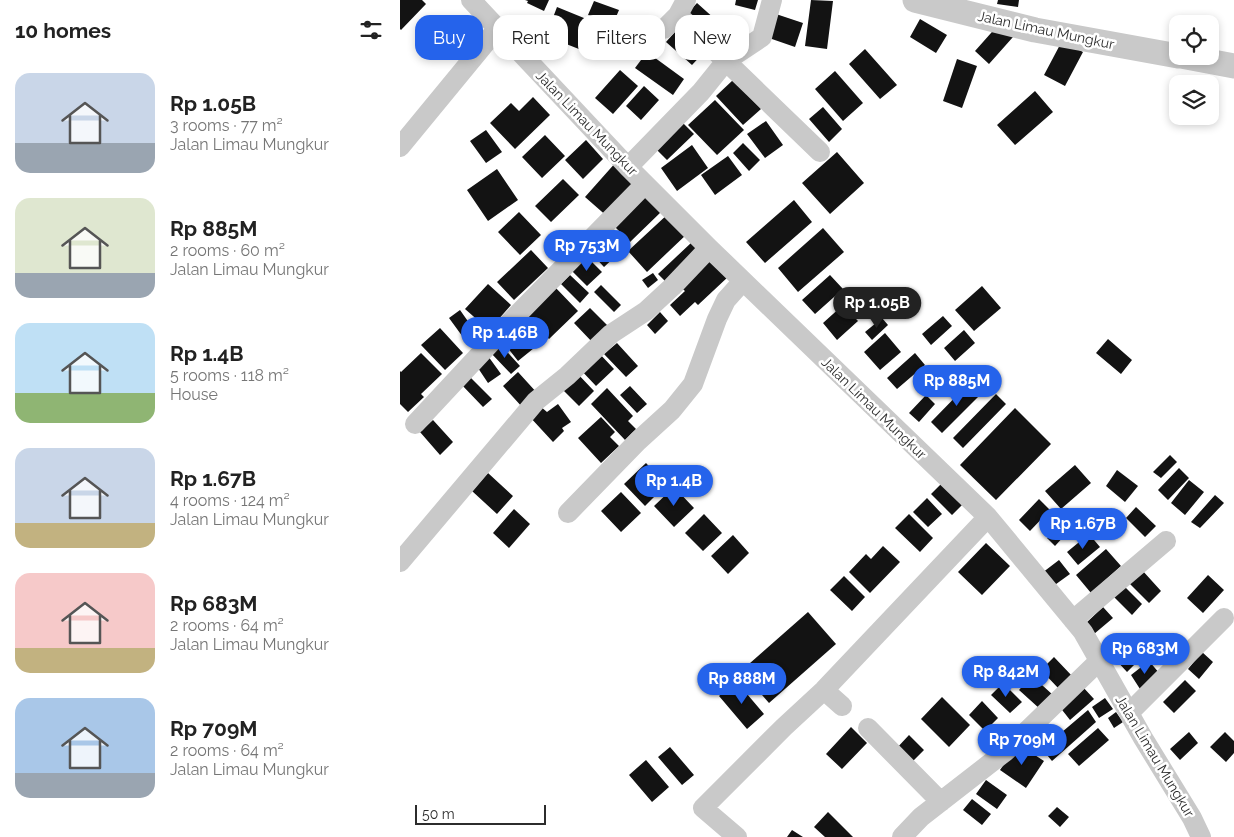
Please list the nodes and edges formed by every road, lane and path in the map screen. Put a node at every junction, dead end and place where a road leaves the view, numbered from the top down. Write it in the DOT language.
graph roads {
  1 [pos="471,0"];
  2 [pos="772,0"];
  3 [pos="915,0"];
  4 [pos="493,25"];
  5 [pos="493,34"];
  6 [pos="1169,54"];
  7 [pos="526,60"];
  8 [pos="726,61"];
  9 [pos="1219,63"];
  10 [pos="1234,66"];
  11 [pos="400,147"];
  12 [pos="820,152"];
  13 [pos="628,167"];
  14 [pos="645,184"];
  15 [pos="708,248"];
  16 [pos="743,281"];
  17 [pos="415,424"];
  18 [pos="568,513"];
  19 [pos="988,517"];
  20 [pos="1166,541"];
  21 [pos="400,562"];
  22 [pos="1224,618"];
  23 [pos="1073,620"];
  24 [pos="1099,661"];
  25 [pos="824,690"];
  26 [pos="842,706"];
  27 [pos="1129,713"];
  28 [pos="868,728"];
  29 [pos="941,802"];
  30 [pos="737,837"];
  31 [pos="902,837"];
  32 [pos="1201,837"];
  1 -- 4 [label="street, Jalan Limau Mungkur"];
  2 -- 8 [label="street"];
  3 -- 6 [label="street, Jalan Limau Mungkur"];
  5 -- 11 [label="street"];
  7 -- 13 [label="street, Jalan Limau Mungkur"];
  8 -- 12 [label="street"];
  8 -- 13 [label="street"];
  9 -- 10 [label="street"];
  13 -- 14 [label="street, Jalan Limau Mungkur"];
  14 -- 15 [label="street, Jalan Limau Mungkur"];
  14 -- 17 [label="street"];
  15 -- 16 [label="street, Jalan Limau Mungkur"];
  15 -- 21 [label="street"];
  16 -- 18 [label="street"];
  16 -- 19 [label="street, Jalan Limau Mungkur"];
  19 -- 23 [label="street, Jalan Limau Mungkur"];
  19 -- 25 [label="street"];
  20 -- 23 [label="street"];
  22 -- 27 [label="street"];
  23 -- 24 [label="street, Jalan Limau Mungkur"];
  24 -- 27 [label="street, Jalan Limau Mungkur"];
  24 -- 29 [label="street"];
  25 -- 26 [label="street"];
  25 -- 30 [label="street"];
  27 -- 32 [label="street, Jalan Limau Mungkur"];
  28 -- 29 [label="street"];
  29 -- 31 [label="street"];
}
